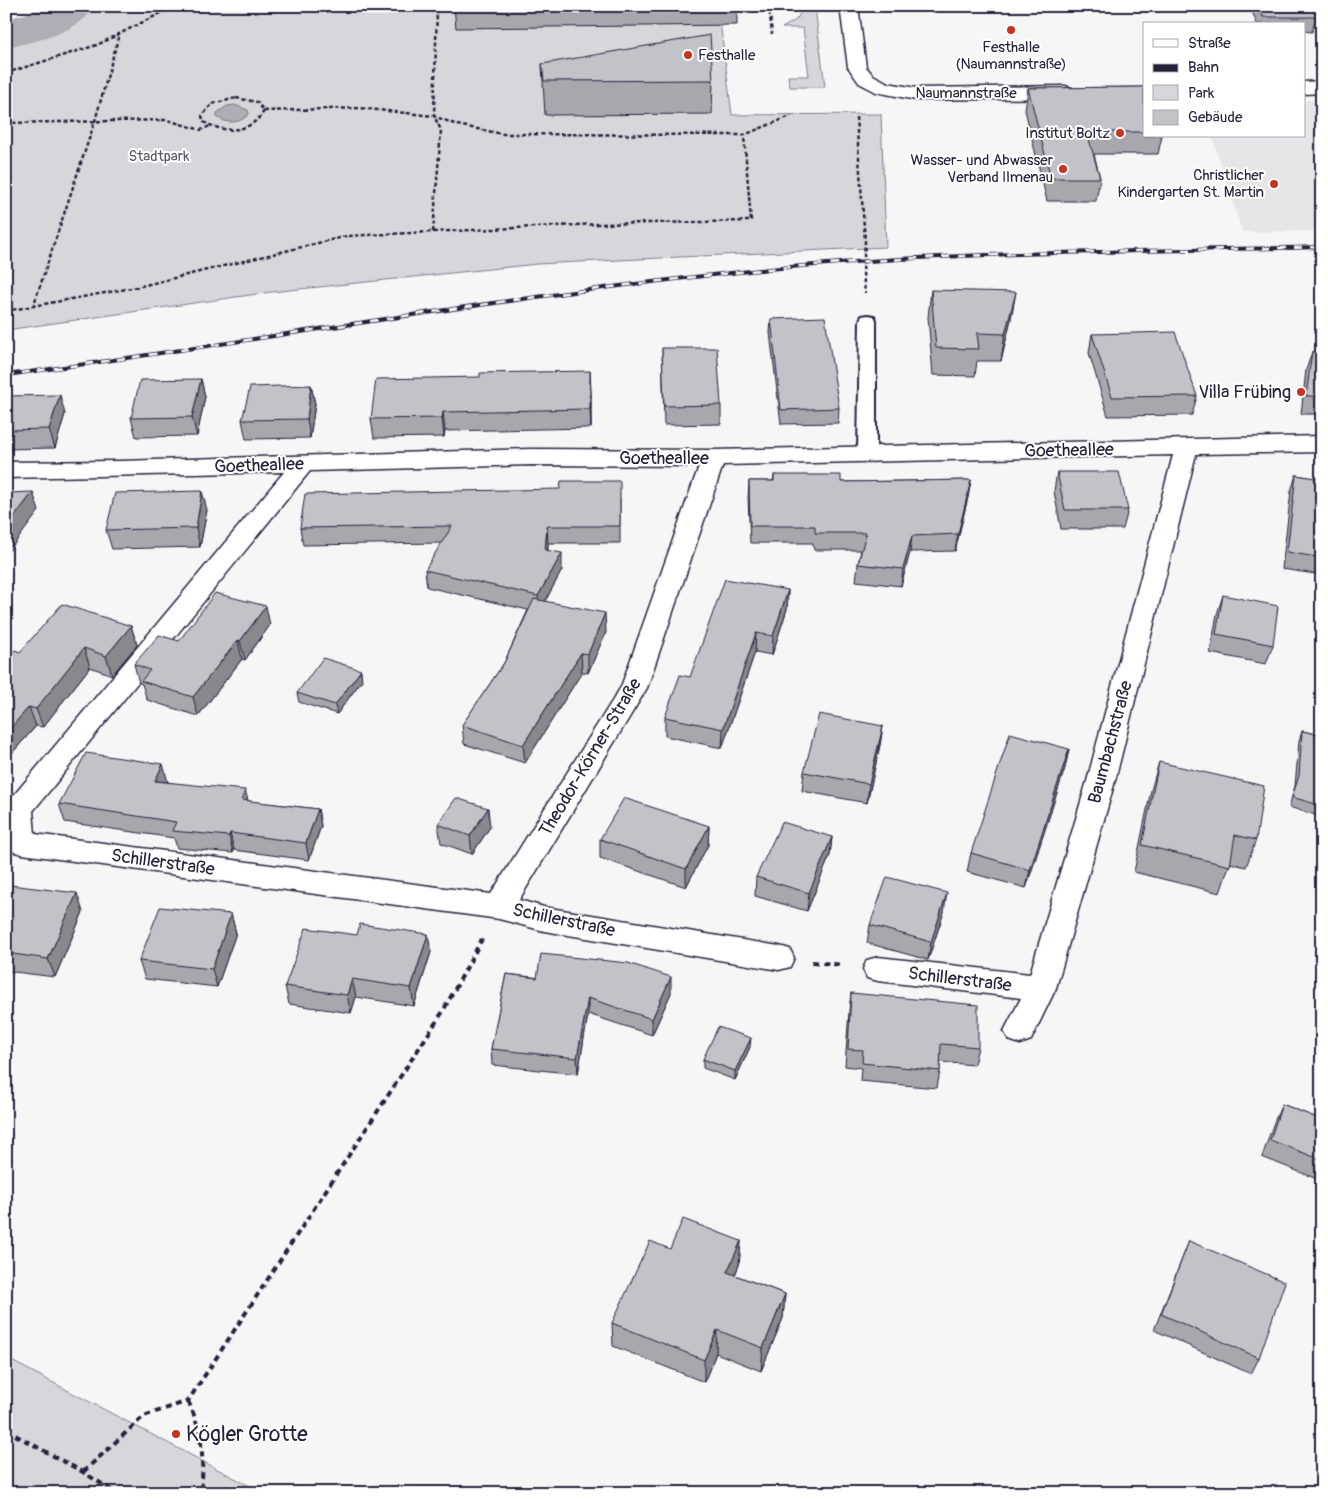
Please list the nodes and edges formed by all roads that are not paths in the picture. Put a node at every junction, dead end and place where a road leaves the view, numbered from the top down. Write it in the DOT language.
graph roads {
  1 [pos="849,6"];
  2 [pos="1322,87"];
  3 [pos="1306,88"];
  4 [pos="1085,92"];
  5 [pos="868,320"];
  6 [pos="1322,444"];
  7 [pos="1186,448"];
  8 [pos="867,453"];
  9 [pos="714,458"];
  10 [pos="304,464"];
  11 [pos="6,470"];
  12 [pos="499,907"];
  13 [pos="779,958"];
  14 [pos="878,969"];
  15 [pos="1041,988"];
  16 [pos="1020,1031"];
  1 -- 4 [label="street, Naumannstraße"];
  2 -- 3 [label="street"];
  5 -- 8 [label="lane"];
  6 -- 7 [label="street, Goetheallee"];
  7 -- 8 [label="street, Goetheallee"];
  7 -- 15 [label="street, Baumbachstraße"];
  8 -- 9 [label="street, Goetheallee"];
  9 -- 10 [label="street, Goetheallee"];
  9 -- 12 [label="street, Theodor-Körner-Straße"];
  10 -- 11 [label="street, Goetheallee"];
  10 -- 12 [label="street, Schillerstraße"];
  12 -- 13 [label="street, Schillerstraße"];
  14 -- 15 [label="street, Schillerstraße"];
  15 -- 16 [label="street, Baumbachstraße"];
}
